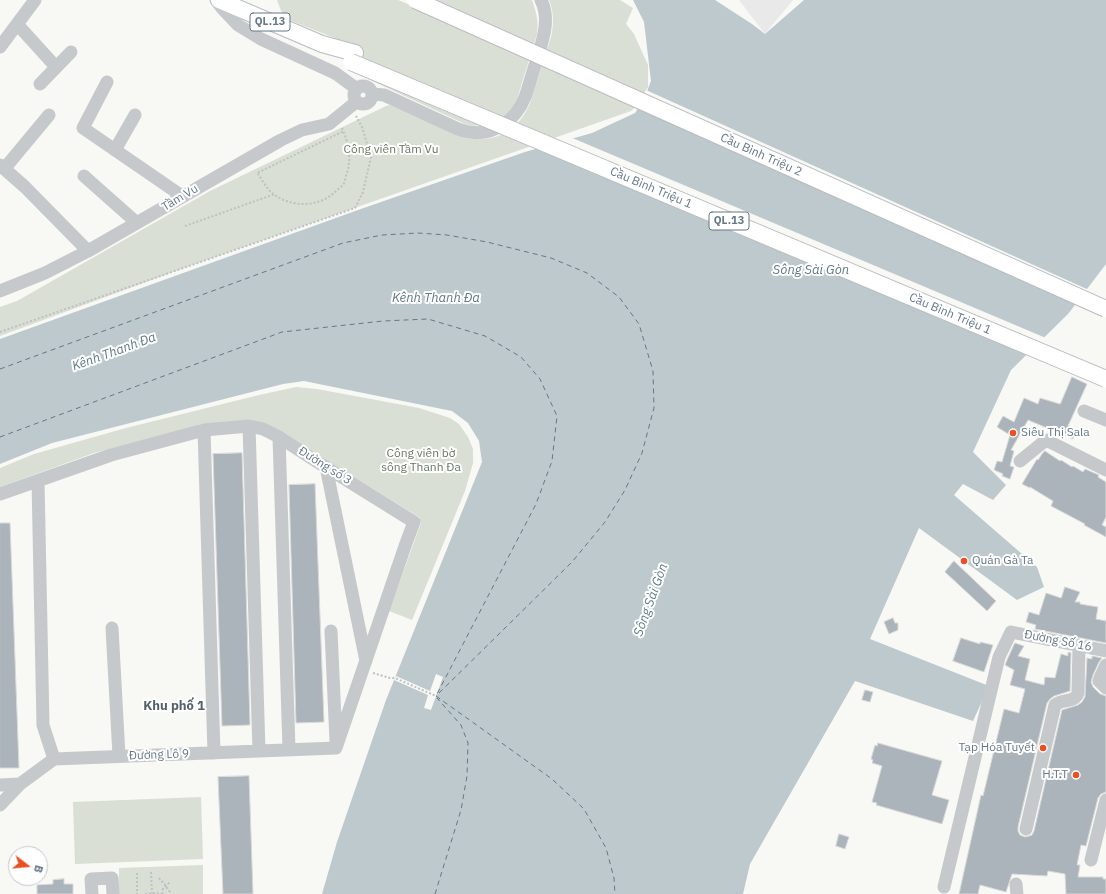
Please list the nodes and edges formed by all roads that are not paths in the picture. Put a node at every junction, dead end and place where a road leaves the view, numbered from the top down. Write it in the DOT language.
graph roads {
  1 [pos="35,0"];
  2 [pos="218,0"];
  3 [pos="416,0"];
  4 [pos="541,0"];
  5 [pos="17,24"];
  6 [pos="0,47"];
  7 [pos="71,52"];
  8 [pos="353,57"];
  9 [pos="56,67"];
  10 [pos="106,82"];
  11 [pos="40,84"];
  12 [pos="357,88"];
  13 [pos="373,94"];
  14 [pos="354,104"];
  15 [pos="49,115"];
  16 [pos="135,115"];
  17 [pos="114,150"];
  18 [pos="2,167"];
  19 [pos="84,176"];
  20 [pos="182,196"];
  21 [pos="137,223"];
  22 [pos="88,251"];
  23 [pos="0,291"];
  24 [pos="1106,309"];
  25 [pos="1106,370"];
  26 [pos="1106,380"];
  27 [pos="1084,411"];
  28 [pos="1106,420"];
  29 [pos="249,426"];
  30 [pos="204,430"];
  31 [pos="279,437"];
  32 [pos="1020,461"];
  33 [pos="326,467"];
  34 [pos="1106,470"];
  35 [pos="38,481"];
  36 [pos="0,494"];
  37 [pos="112,628"];
  38 [pos="331,631"];
  39 [pos="1079,645"];
  40 [pos="1106,651"];
  41 [pos="364,665"];
  42 [pos="1106,665"];
  43 [pos="1106,688"];
  44 [pos="336,748"];
  45 [pos="288,749"];
  46 [pos="259,751"];
  47 [pos="214,753"];
  48 [pos="119,756"];
  49 [pos="54,758"];
  50 [pos="20,784"];
  51 [pos="0,785"];
  52 [pos="1106,800"];
  53 [pos="0,805"];
  54 [pos="1026,829"];
  55 [pos="1091,860"];
  56 [pos="944,887"];
  57 [pos="92,894"];
  58 [pos="113,894"];
  1 -- 5 [label="street"];
  2 -- 8 [label="main road, QL.13"];
  2 -- 12 [label="street"];
  3 -- 24 [label="main road, Cầu Bình Triệu 2, bridge"];
  4 -- 13 [label="street"];
  5 -- 6 [label="street"];
  5 -- 9 [label="street"];
  7 -- 9 [label="street"];
  8 -- 25 [label="main road, Cầu Bình Triệu 1 / QL.13"];
  8 -- 26 [label="main road, Cầu Bình Triệu 1 / QL.13, bridge"];
  9 -- 11 [label="street"];
  10 -- 17 [label="street"];
  12 -- 13 [label="street"];
  12 -- 14 [label="street"];
  13 -- 14 [label="street"];
  14 -- 20 [label="street, Tầm Vu"];
  15 -- 18 [label="street"];
  16 -- 17 [label="street"];
  17 -- 20 [label="street"];
  18 -- 22 [label="street"];
  19 -- 21 [label="street"];
  20 -- 21 [label="street, Tầm Vu"];
  21 -- 22 [label="street, Tầm Vu"];
  22 -- 23 [label="street, Tầm Vu"];
  27 -- 28 [label="street"];
  29 -- 30 [label="street, Đường số 3"];
  29 -- 31 [label="street, Đường số 3"];
  29 -- 46 [label="street"];
  30 -- 35 [label="street, Đường số 3"];
  30 -- 47 [label="street"];
  31 -- 33 [label="street, Đường số 3"];
  31 -- 45 [label="street"];
  32 -- 34 [label="street"];
  33 -- 41 [label="street"];
  33 -- 41 [label="street, Đường số 3"];
  35 -- 36 [label="street, Đường số 3"];
  35 -- 49 [label="street"];
  37 -- 48 [label="street"];
  38 -- 44 [label="street"];
  39 -- 40 [label="street, Đường Số 16"];
  39 -- 54 [label="street"];
  39 -- 56 [label="street, Đường Số 16"];
  41 -- 44 [label="street, Đường số 3"];
  42 -- 43 [label="street"];
  44 -- 45 [label="street, Đường Lô 9"];
  45 -- 46 [label="street, Đường Lô 9"];
  46 -- 47 [label="street, Đường Lô 9"];
  47 -- 48 [label="street, Đường Lô 9"];
  48 -- 49 [label="street, Đường Lô 9"];
  49 -- 50 [label="street"];
  50 -- 51 [label="street"];
  50 -- 53 [label="street"];
  52 -- 55 [label="street"];
  57 -- 58 [label="street"];
}
